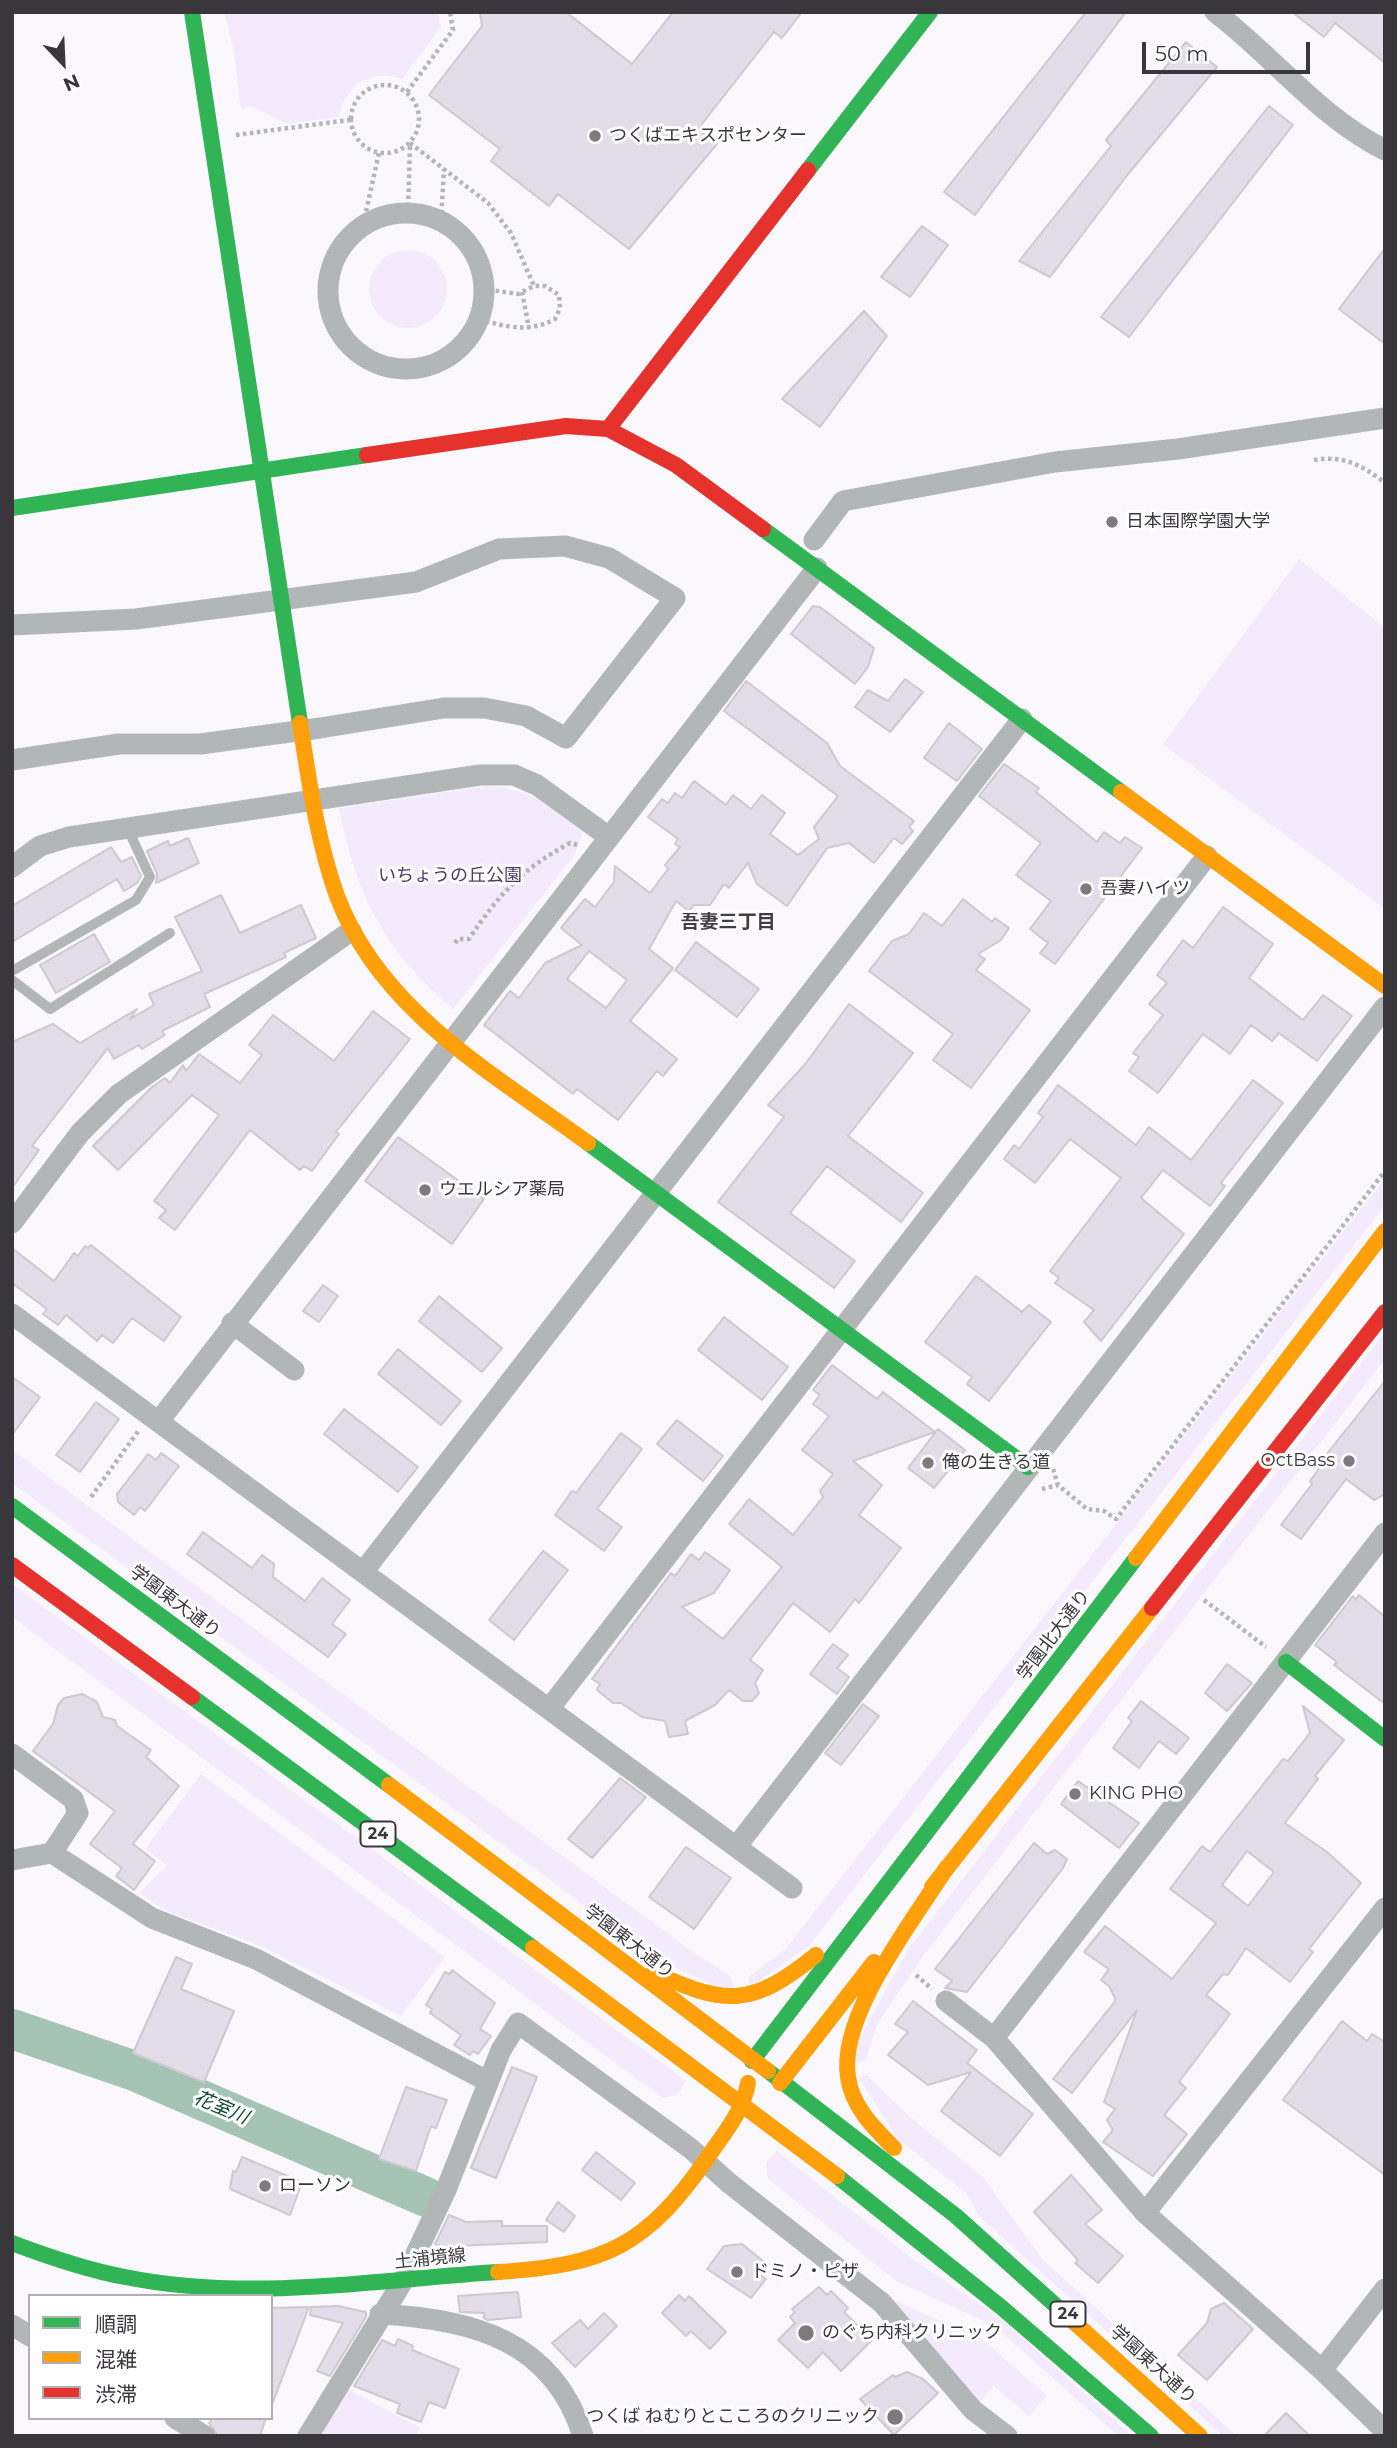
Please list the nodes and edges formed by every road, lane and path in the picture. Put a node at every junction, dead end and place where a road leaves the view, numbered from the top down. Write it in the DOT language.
graph roads {
  1 [pos="192,12"];
  2 [pos="450,12"];
  3 [pos="930,12"];
  4 [pos="1215,12"];
  5 [pos="407,92"];
  6 [pos="349,120"];
  7 [pos="236,135"];
  8 [pos="410,143"];
  9 [pos="1385,150"];
  10 [pos="379,153"];
  11 [pos="444,169"];
  12 [pos="408,213"];
  13 [pos="441,220"];
  14 [pos="363,225"];
  15 [pos="534,286"];
  16 [pos="485,289"];
  17 [pos="522,292"];
  18 [pos="479,318"];
  19 [pos="529,328"];
  20 [pos="1385,418"];
  21 [pos="608,429"];
  22 [pos="1314,460"];
  23 [pos="263,471"];
  24 [pos="1385,483"];
  25 [pos="12,508"];
  26 [pos="814,540"];
  27 [pos="817,568"];
  28 [pos="282,597"];
  29 [pos="12,625"];
  30 [pos="1022,719"];
  31 [pos="302,730"];
  32 [pos="12,760"];
  33 [pos="312,800"];
  34 [pos="128,829"];
  35 [pos="610,837"];
  36 [pos="583,846"];
  37 [pos="1208,856"];
  38 [pos="12,867"];
  39 [pos="351,931"];
  40 [pos="170,933"];
  41 [pos="455,943"];
  42 [pos="12,971"];
  43 [pos="12,980"];
  44 [pos="1385,986"];
  45 [pos="1385,1007"];
  46 [pos="450,1042"];
  47 [pos="1385,1171"];
  48 [pos="655,1192"];
  49 [pos="12,1223"];
  50 [pos="1385,1231"];
  51 [pos="1385,1312"];
  52 [pos="12,1314"];
  53 [pos="232,1323"];
  54 [pos="843,1331"];
  55 [pos="294,1370"];
  56 [pos="154,1418"];
  57 [pos="1023,1474"];
  58 [pos="91,1497"];
  59 [pos="12,1506"];
  60 [pos="1385,1534"];
  61 [pos="12,1565"];
  62 [pos="363,1572"];
  63 [pos="1204,1600"];
  64 [pos="1286,1662"];
  65 [pos="549,1709"];
  66 [pos="1385,1739"];
  67 [pos="12,1755"];
  68 [pos="736,1847"];
  69 [pos="52,1853"];
  70 [pos="12,1860"];
  71 [pos="947,1867"];
  72 [pos="792,1888"];
  73 [pos="874,1903"];
  74 [pos="1385,1908"];
  75 [pos="611,1953"];
  76 [pos="946,2001"];
  77 [pos="994,2038"];
  78 [pos="752,2061"];
  79 [pos="487,2081"];
  80 [pos="780,2083"];
  81 [pos="744,2104"];
  82 [pos="703,2160"];
  83 [pos="1145,2213"];
  84 [pos="956,2216"];
  85 [pos="14,2248"];
  86 [pos="403,2281"];
  87 [pos="1385,2289"];
  88 [pos="380,2314"];
  89 [pos="12,2325"];
  90 [pos="28,2335"];
  91 [pos="1322,2370"];
  92 [pos="178,2420"];
  93 [pos="1385,2431"];
  94 [pos="205,2436"];
  95 [pos="308,2436"];
  96 [pos="583,2436"];
  97 [pos="1007,2436"];
  98 [pos="1151,2436"];
  99 [pos="1200,2436"];
  1 -- 23 [label="main road"];
  2 -- 5 [label="path"];
  3 -- 21 [label="main road"];
  4 -- 9 [label="street"];
  5 -- 6 [label="path"];
  5 -- 8 [label="path"];
  6 -- 7 [label="path"];
  6 -- 10 [label="path"];
  8 -- 10 [label="path"];
  8 -- 11 [label="path"];
  8 -- 12 [label="path"];
  10 -- 14 [label="path"];
  11 -- 13 [label="path"];
  11 -- 15 [label="path"];
  12 -- 13 [label="street"];
  12 -- 14 [label="street"];
  13 -- 16 [label="street"];
  14 -- 18 [label="street"];
  15 -- 17 [label="path"];
  15 -- 19 [label="path"];
  16 -- 17 [label="path"];
  16 -- 18 [label="street"];
  17 -- 19 [label="path"];
  18 -- 19 [label="path"];
  20 -- 26 [label="street"];
  21 -- 23 [label="main road"];
  21 -- 27 [label="main road"];
  22 -- 24 [label="path"];
  23 -- 25 [label="main road"];
  23 -- 28 [label="main road"];
  27 -- 30 [label="main road"];
  27 -- 35 [label="street"];
  28 -- 29 [label="street"];
  28 -- 31 [label="main road"];
  28 -- 31 [label="street"];
  30 -- 37 [label="main road"];
  30 -- 48 [label="street"];
  31 -- 32 [label="street"];
  31 -- 33 [label="main road"];
  33 -- 34 [label="street"];
  33 -- 35 [label="street"];
  33 -- 39 [label="main road"];
  34 -- 38 [label="street"];
  34 -- 42 [label="lane"];
  35 -- 46 [label="street"];
  36 -- 41 [label="path"];
  37 -- 44 [label="main road"];
  37 -- 54 [label="street"];
  39 -- 46 [label="main road"];
  39 -- 49 [label="street"];
  40 -- 43 [label="lane"];
  45 -- 57 [label="street"];
  46 -- 48 [label="main road"];
  46 -- 53 [label="street"];
  47 -- 57 [label="path"];
  48 -- 54 [label="main road"];
  48 -- 62 [label="street"];
  50 -- 73 [label="main road, 学園北大通り"];
  51 -- 71 [label="main road"];
  52 -- 56 [label="street"];
  53 -- 55 [label="street"];
  53 -- 56 [label="street"];
  54 -- 57 [label="main road"];
  54 -- 65 [label="street"];
  56 -- 58 [label="path"];
  56 -- 62 [label="street"];
  57 -- 68 [label="street"];
  59 -- 75 [label="main road, 学園東大通り / 24"];
  60 -- 64 [label="street"];
  61 -- 81 [label="main road, 24"];
  62 -- 65 [label="street"];
  63 -- 64 [label="path"];
  64 -- 66 [label="main road"];
  64 -- 77 [label="street"];
  65 -- 68 [label="street"];
  67 -- 69 [label="street"];
  68 -- 72 [label="street"];
  69 -- 70 [label="street"];
  69 -- 79 [label="street"];
  71 -- 80 [label="main road"];
  71 -- 84 [label="main road"];
  73 -- 75 [label="main road"];
  73 -- 78 [label="main road, 学園北大通り"];
  74 -- 83 [label="street"];
  75 -- 78 [label="main road, 学園東大通り / 24"];
  76 -- 77 [label="street"];
  77 -- 83 [label="street"];
  78 -- 80 [label="main road, 学園東大通り / 24"];
  78 -- 81 [label="main road, 土浦境線"];
  79 -- 82 [label="street"];
  79 -- 86 [label="street"];
  80 -- 81 [label="main road"];
  80 -- 84 [label="main road, 学園東大通り / 24"];
  81 -- 82 [label="main road, 土浦境線"];
  81 -- 98 [label="main road, 24"];
  82 -- 86 [label="main road, 土浦境線"];
  82 -- 97 [label="street"];
  83 -- 91 [label="street"];
  84 -- 99 [label="main road, 学園東大通り / 24"];
  85 -- 86 [label="main road, 土浦境線"];
  86 -- 88 [label="street"];
  87 -- 91 [label="street"];
  88 -- 95 [label="street"];
  88 -- 96 [label="street"];
  89 -- 90 [label="street"];
  91 -- 93 [label="street"];
  92 -- 94 [label="street"];
}
